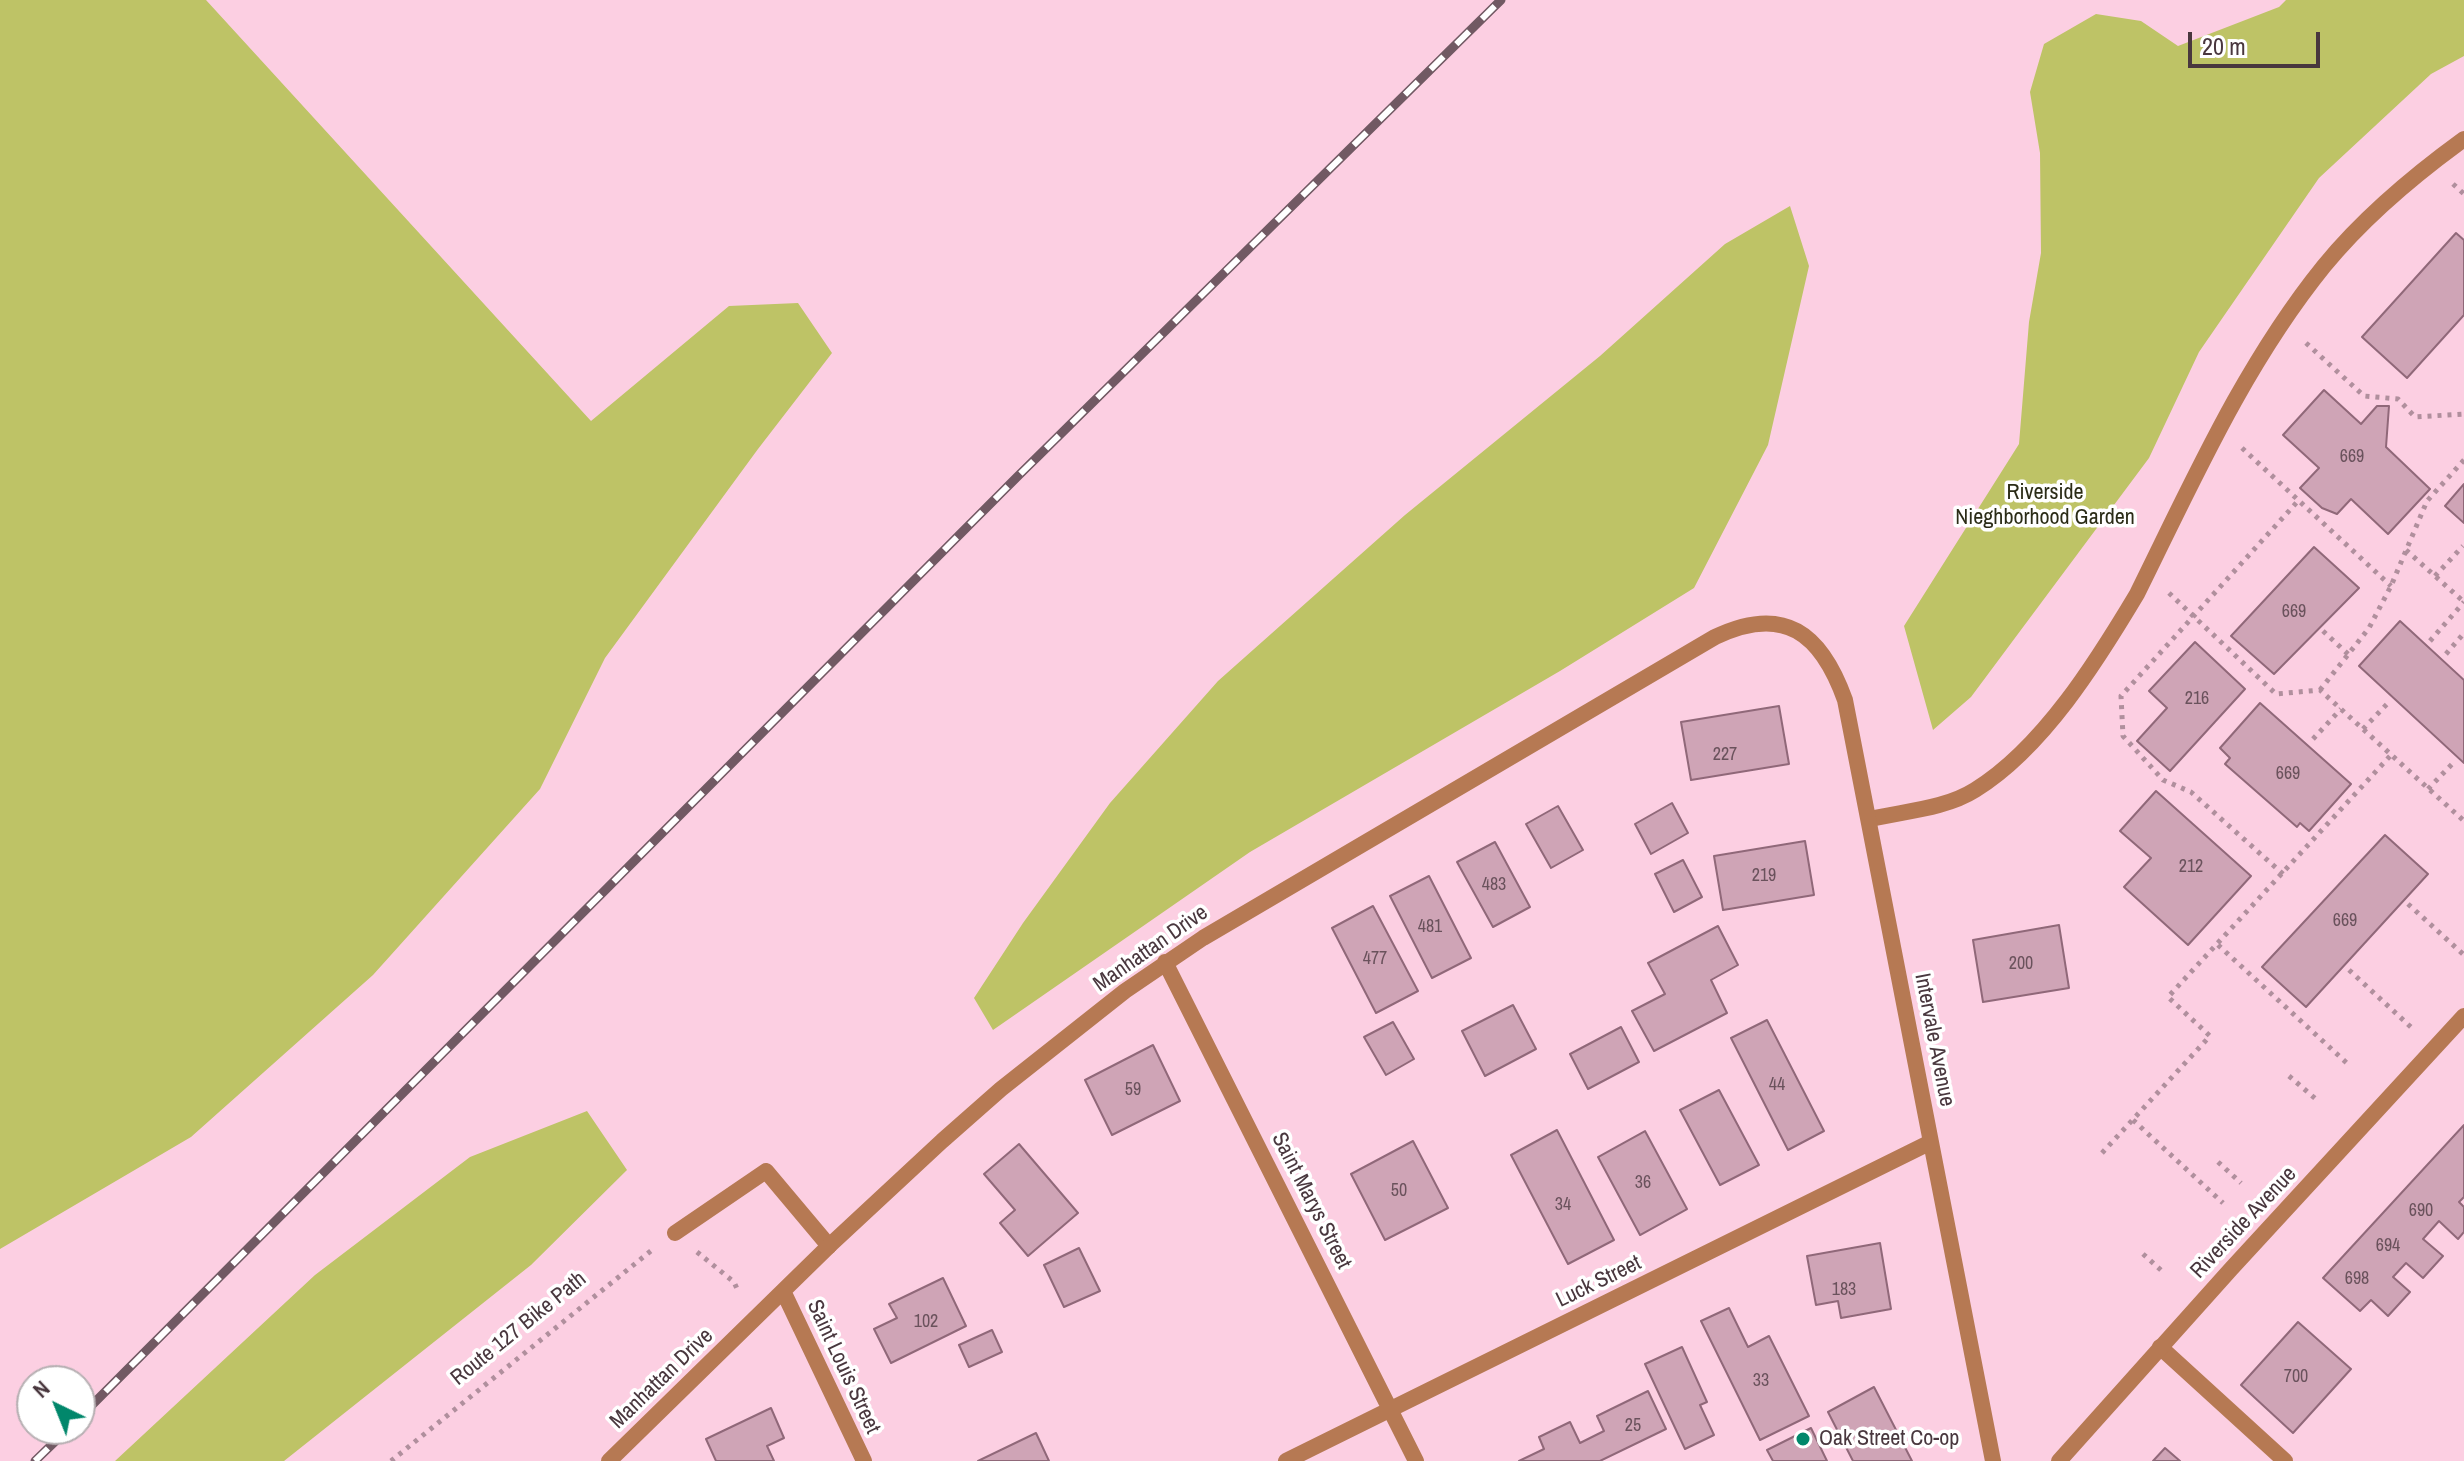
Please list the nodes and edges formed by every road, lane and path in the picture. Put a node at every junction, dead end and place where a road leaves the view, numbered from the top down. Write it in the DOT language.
graph roads {
  1 [pos="2464,139"];
  2 [pos="2283,323"];
  3 [pos="2464,414"];
  4 [pos="2219,426"];
  5 [pos="2464,460"];
  6 [pos="2298,501"];
  7 [pos="2463,546"];
  8 [pos="2406,550"];
  9 [pos="2148,574"];
  10 [pos="2435,576"];
  11 [pos="2391,586"];
  12 [pos="2464,602"];
  13 [pos="2193,617"];
  14 [pos="2323,631"];
  15 [pos="2464,633"];
  16 [pos="1809,638"];
  17 [pos="2430,641"];
  18 [pos="2446,654"];
  19 [pos="2349,655"];
  20 [pos="2320,690"];
  21 [pos="2389,702"];
  22 [pos="2341,709"];
  23 [pos="2363,729"];
  24 [pos="2313,739"];
  25 [pos="2391,755"];
  26 [pos="2455,761"];
  27 [pos="2428,789"];
  28 [pos="1870,819"];
  29 [pos="2464,821"];
  30 [pos="2283,874"];
  31 [pos="2408,904"];
  32 [pos="2218,945"];
  33 [pos="2464,955"];
  34 [pos="1165,962"];
  35 [pos="2349,970"];
  36 [pos="2464,1016"];
  37 [pos="2434,1049"];
  38 [pos="2349,1065"];
  39 [pos="2289,1076"];
  40 [pos="2317,1100"];
  41 [pos="2133,1120"];
  42 [pos="1931,1142"];
  43 [pos="2102,1153"];
  44 [pos="2218,1162"];
  45 [pos="2241,1183"];
  46 [pos="2223,1203"];
  47 [pos="675,1233"];
  48 [pos="829,1246"];
  49 [pos="2143,1254"];
  50 [pos="2162,1271"];
  51 [pos="734,1282"];
  52 [pos="783,1291"];
  53 [pos="2160,1347"];
  54 [pos="1391,1409"];
  55 [pos="391,1461"];
  56 [pos="609,1461"];
  57 [pos="864,1461"];
  58 [pos="1286,1461"];
  59 [pos="1416,1461"];
  60 [pos="1993,1461"];
  61 [pos="2059,1461"];
  62 [pos="2285,1461"];
  1 -- 2 [label="street"];
  2 -- 3 [label="path"];
  2 -- 4 [label="street"];
  4 -- 6 [label="path"];
  4 -- 9 [label="street"];
  5 -- 8 [label="path"];
  6 -- 11 [label="path"];
  6 -- 13 [label="path"];
  7 -- 10 [label="path"];
  8 -- 10 [label="path"];
  8 -- 11 [label="path"];
  9 -- 13 [label="path"];
  9 -- 28 [label="street"];
  10 -- 12 [label="path"];
  11 -- 19 [label="path"];
  12 -- 17 [label="path"];
  13 -- 20 [label="path"];
  13 -- 30 [label="path"];
  14 -- 19 [label="path"];
  15 -- 18 [label="path"];
  16 -- 28 [label="street, Intervale Avenue"];
  16 -- 34 [label="street, Manhattan Drive"];
  19 -- 20 [label="path"];
  20 -- 22 [label="path"];
  21 -- 23 [label="path"];
  22 -- 23 [label="path"];
  22 -- 24 [label="path"];
  23 -- 25 [label="path"];
  25 -- 27 [label="path"];
  25 -- 30 [label="path"];
  26 -- 27 [label="path"];
  27 -- 29 [label="path"];
  28 -- 42 [label="street, Intervale Avenue"];
  30 -- 32 [label="path"];
  31 -- 33 [label="path"];
  32 -- 38 [label="path"];
  32 -- 41 [label="path"];
  34 -- 48 [label="street, Manhattan Drive"];
  34 -- 54 [label="street, Saint Marys Street"];
  35 -- 37 [label="path"];
  36 -- 37 [label="street, Riverside Avenue"];
  37 -- 53 [label="street, Riverside Avenue"];
  39 -- 40 [label="path"];
  41 -- 43 [label="path"];
  41 -- 46 [label="path"];
  42 -- 54 [label="street, Luck Street"];
  42 -- 60 [label="street, Intervale Avenue"];
  44 -- 45 [label="path"];
  47 -- 48 [label="street"];
  47 -- 51 [label="path"];
  47 -- 55 [label="path, Route 127 Bike Path"];
  48 -- 52 [label="street, Manhattan Drive"];
  49 -- 50 [label="path"];
  52 -- 56 [label="street, Manhattan Drive"];
  52 -- 57 [label="street, Saint Louis Street"];
  53 -- 61 [label="street, Riverside Avenue"];
  53 -- 62 [label="street"];
  54 -- 58 [label="street, Luck Street"];
  54 -- 59 [label="street, Saint Marys Street"];
}
